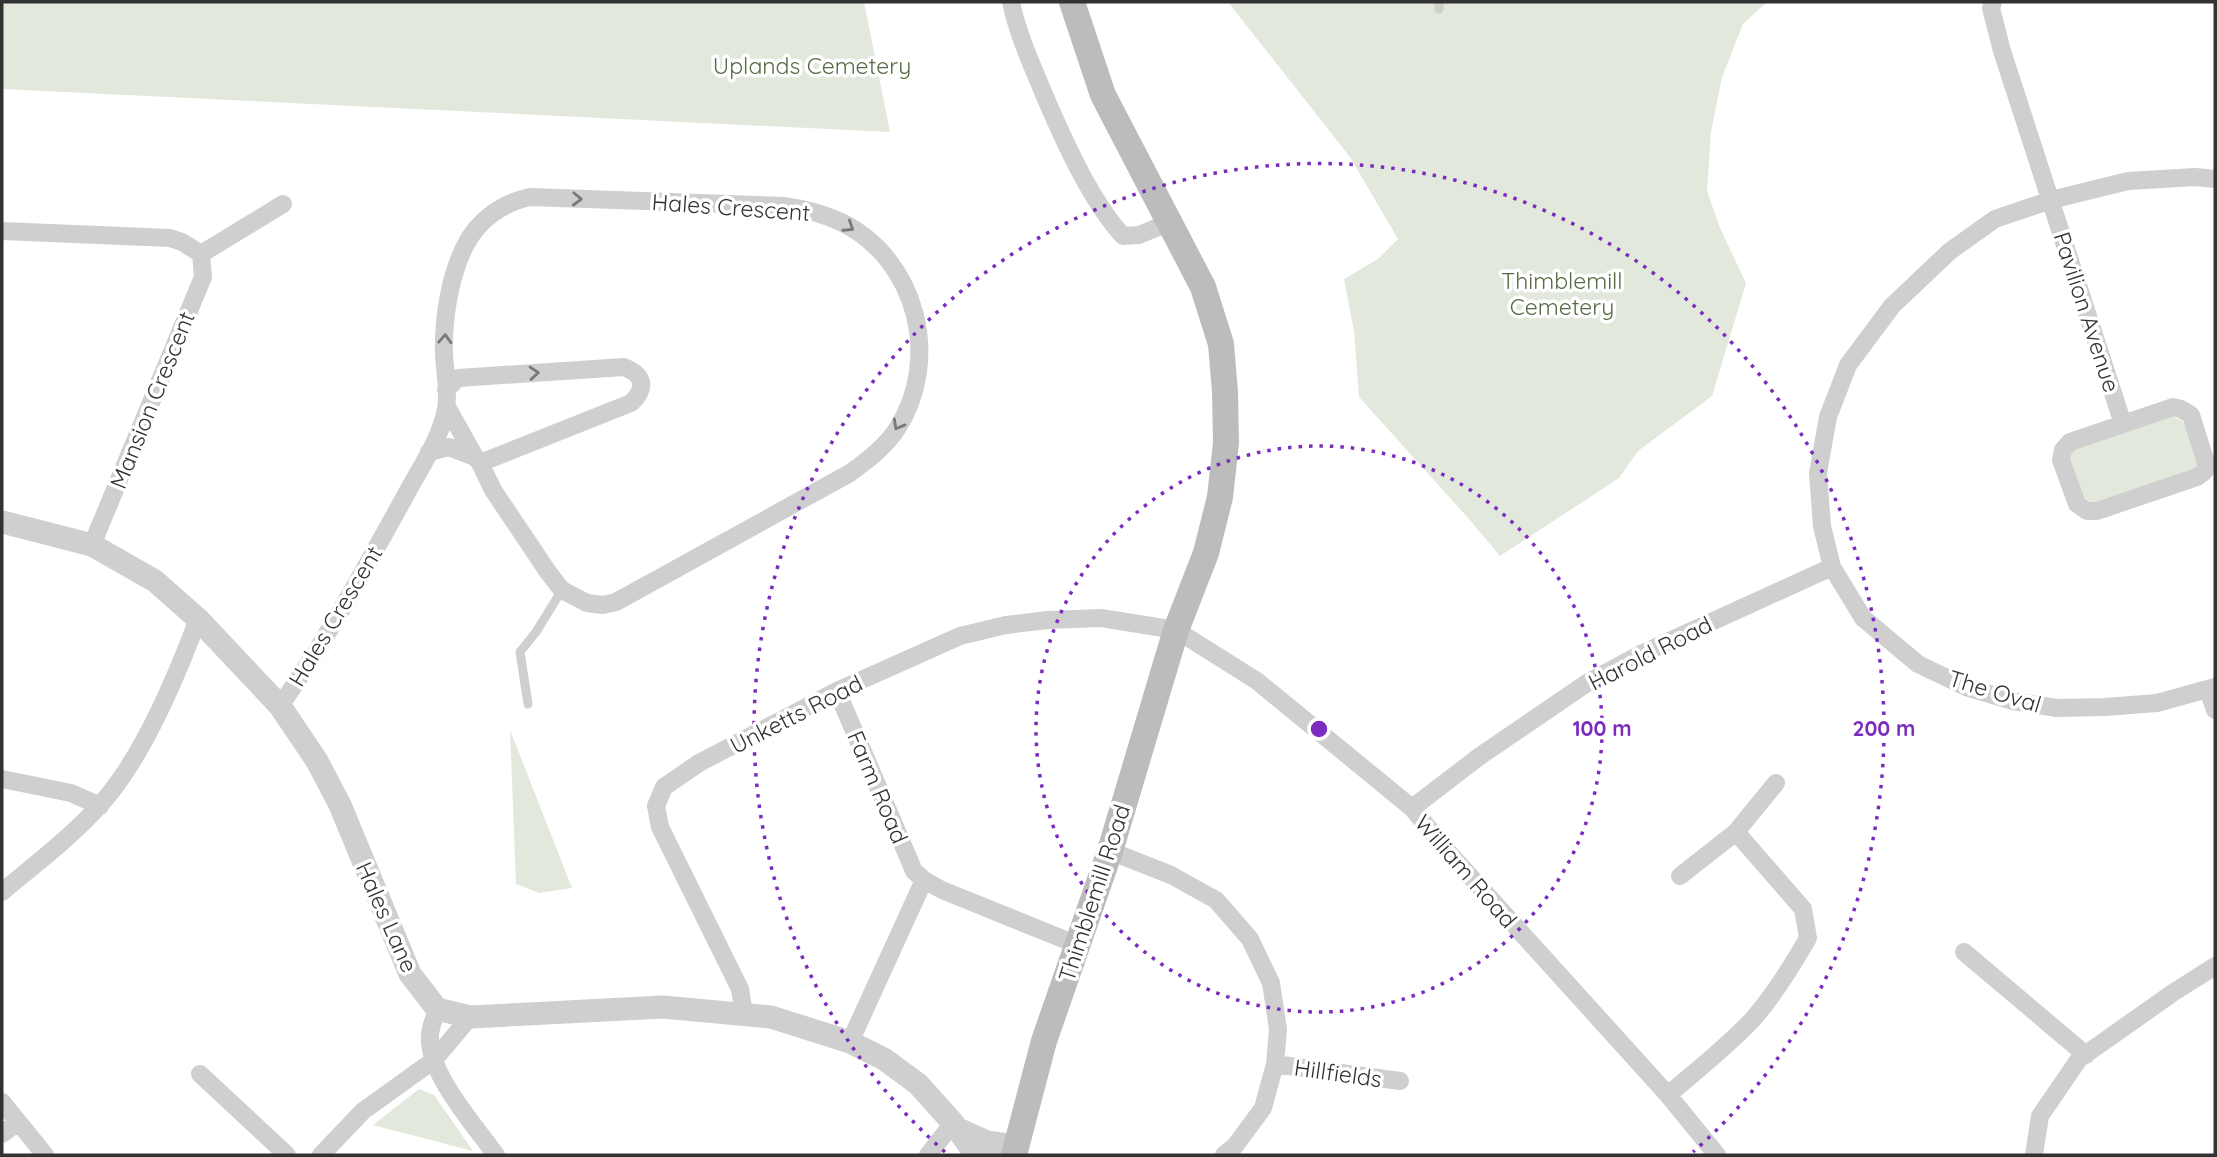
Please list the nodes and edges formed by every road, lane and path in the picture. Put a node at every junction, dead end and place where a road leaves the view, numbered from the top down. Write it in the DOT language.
graph roads {
  1 [pos="1011,2"];
  2 [pos="1072,2"];
  3 [pos="1988,4"];
  4 [pos="2215,179"];
  5 [pos="2051,200"];
  6 [pos="283,204"];
  7 [pos="1168,223"];
  8 [pos="2,231"];
  9 [pos="201,254"];
  10 [pos="446,398"];
  11 [pos="2123,424"];
  12 [pos="429,452"];
  13 [pos="477,460"];
  14 [pos="2,522"];
  15 [pos="92,545"];
  16 [pos="1832,567"];
  17 [pos="562,590"];
  18 [pos="198,619"];
  19 [pos="1176,630"];
  20 [pos="2211,689"];
  21 [pos="838,691"];
  22 [pos="527,704"];
  23 [pos="280,706"];
  24 [pos="2215,710"];
  25 [pos="2,779"];
  26 [pos="1776,783"];
  27 [pos="100,806"];
  28 [pos="1412,808"];
  29 [pos="1736,832"];
  30 [pos="1110,851"];
  31 [pos="1680,876"];
  32 [pos="924,880"];
  33 [pos="2,892"];
  34 [pos="1078,945"];
  35 [pos="1964,952"];
  36 [pos="2215,967"];
  37 [pos="437,1009"];
  38 [pos="744,1014"];
  39 [pos="470,1017"];
  40 [pos="850,1042"];
  41 [pos="2086,1055"];
  42 [pos="433,1060"];
  43 [pos="1275,1064"];
  44 [pos="200,1074"];
  45 [pos="1400,1081"];
  46 [pos="1668,1095"];
  47 [pos="2,1102"];
  48 [pos="18,1122"];
  49 [pos="955,1126"];
  50 [pos="2,1134"];
  51 [pos="1014,1151"];
  52 [pos="45,1155"];
  53 [pos="287,1155"];
  54 [pos="321,1155"];
  55 [pos="496,1155"];
  56 [pos="928,1155"];
  57 [pos="976,1155"];
  58 [pos="1224,1155"];
  59 [pos="1717,1155"];
  60 [pos="2034,1155"];
  1 -- 7 [label="street"];
  2 -- 7 [label="main road, Thimblemill Road"];
  3 -- 5 [label="street, Pavilion Avenue"];
  4 -- 5 [label="street, The Oval"];
  5 -- 11 [label="street, Pavilion Avenue"];
  5 -- 16 [label="street, The Oval"];
  6 -- 9 [label="street"];
  7 -- 19 [label="main road, Thimblemill Road"];
  8 -- 9 [label="street"];
  9 -- 15 [label="street, Mansion Crescent"];
  10 -- 12 [label="street, Hales Crescent"];
  10 -- 13 [label="street, Hales Crescent"];
  10 -- 13 [label="street, one-way"];
  10 -- 17 [label="street, Hales Crescent, one-way"];
  11 -- 11 [label="street"];
  12 -- 13 [label="street"];
  12 -- 23 [label="street, Hales Crescent"];
  13 -- 17 [label="street, Hales Crescent"];
  14 -- 15 [label="street, Hales Lane"];
  15 -- 18 [label="street, Hales Lane"];
  16 -- 20 [label="street, The Oval"];
  16 -- 28 [label="street, Harold Road"];
  17 -- 22 [label="lane"];
  18 -- 23 [label="street, Hales Lane"];
  18 -- 27 [label="street"];
  19 -- 21 [label="street, Unketts Road"];
  19 -- 28 [label="street, William Road"];
  19 -- 30 [label="main road, Thimblemill Road"];
  20 -- 24 [label="street"];
  21 -- 32 [label="street, Farm Road"];
  21 -- 38 [label="street, Unketts Road"];
  23 -- 37 [label="street, Hales Lane"];
  25 -- 27 [label="street"];
  26 -- 29 [label="street"];
  27 -- 33 [label="street"];
  28 -- 46 [label="street, William Road"];
  29 -- 31 [label="street"];
  29 -- 46 [label="street"];
  30 -- 34 [label="main road, Thimblemill Road"];
  30 -- 43 [label="street, Hillfields"];
  32 -- 34 [label="street"];
  32 -- 40 [label="street"];
  34 -- 51 [label="main road, Thimblemill Road"];
  35 -- 41 [label="street"];
  36 -- 41 [label="street"];
  37 -- 39 [label="street"];
  37 -- 42 [label="street"];
  38 -- 39 [label="street"];
  38 -- 40 [label="street"];
  39 -- 42 [label="street"];
  40 -- 49 [label="street"];
  41 -- 60 [label="street"];
  42 -- 54 [label="street"];
  42 -- 55 [label="street"];
  43 -- 45 [label="street, Hillfields"];
  43 -- 58 [label="street, Hillfields"];
  44 -- 53 [label="street"];
  46 -- 59 [label="street, William Road"];
  47 -- 48 [label="street"];
  48 -- 50 [label="street"];
  48 -- 52 [label="street"];
  49 -- 51 [label="street"];
  49 -- 56 [label="street"];
  49 -- 57 [label="street"];
}
